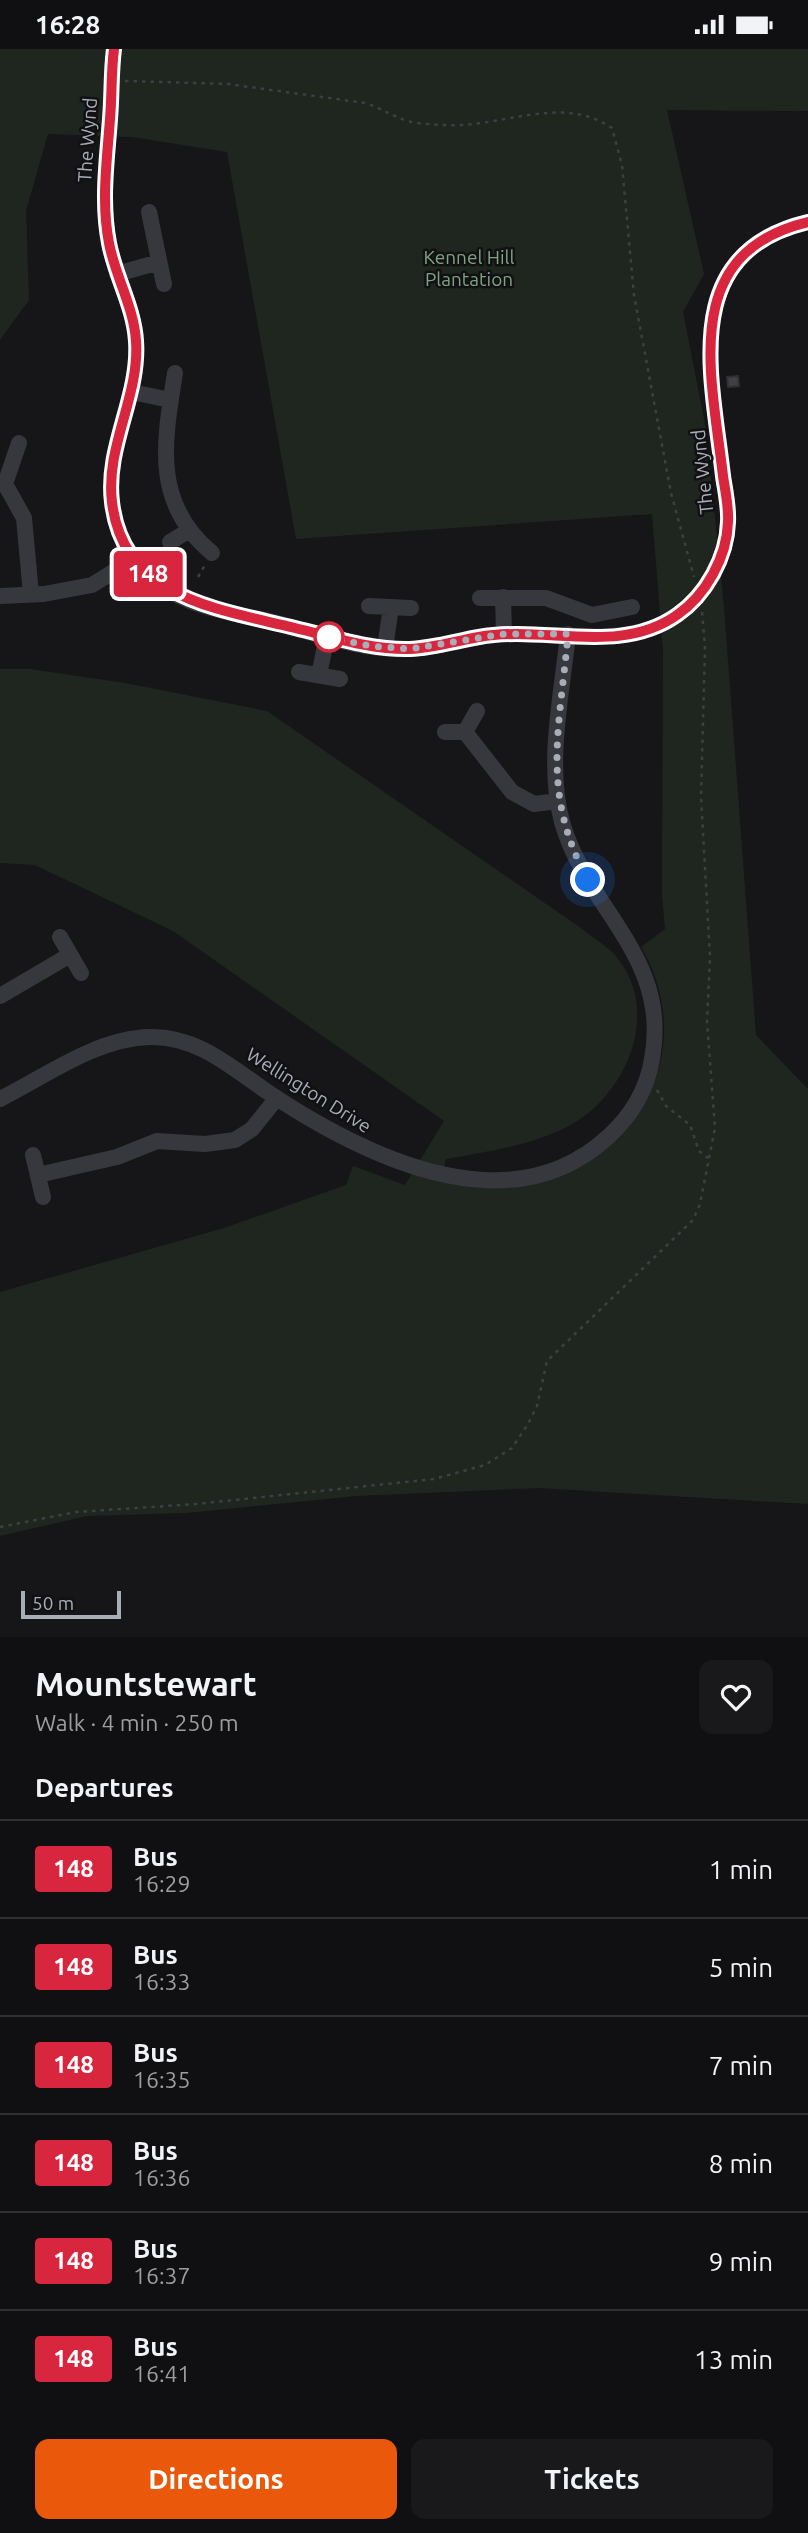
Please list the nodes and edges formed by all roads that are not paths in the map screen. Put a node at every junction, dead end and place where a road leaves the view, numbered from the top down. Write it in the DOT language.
graph roads {
  1 [pos="114,49"];
  2 [pos="149,212"];
  3 [pos="808,222"];
  4 [pos="159,262"];
  5 [pos="117,274"];
  6 [pos="164,283"];
  7 [pos="175,373"];
  8 [pos="132,392"];
  9 [pos="170,400"];
  10 [pos="19,443"];
  11 [pos="3,484"];
  12 [pos="188,531"];
  13 [pos="170,542"];
  14 [pos="212,553"];
  15 [pos="134,559"];
  16 [pos="31,594"];
  17 [pos="0,596"];
  18 [pos="503,597"];
  19 [pos="481,599"];
  20 [pos="369,606"];
  21 [pos="390,607"];
  22 [pos="632,607"];
  23 [pos="411,608"];
  24 [pos="504,634"];
  25 [pos="568,634"];
  26 [pos="327,636"];
  27 [pos="385,648"];
  28 [pos="299,672"];
  29 [pos="319,675"];
  30 [pos="340,679"];
  31 [pos="477,711"];
  32 [pos="445,732"];
  33 [pos="465,732"];
  34 [pos="558,801"];
  35 [pos="60,937"];
  36 [pos="70,955"];
  37 [pos="81,973"];
  38 [pos="0,996"];
  39 [pos="276,1098"];
  40 [pos="0,1099"];
  41 [pos="33,1155"];
  42 [pos="38,1175"];
  43 [pos="43,1196"];
  1 -- 5 [label="street, The Wynd"];
  2 -- 4 [label="street"];
  3 -- 25 [label="street, The Wynd"];
  4 -- 5 [label="street"];
  4 -- 6 [label="street"];
  5 -- 8 [label="street, The Wynd"];
  7 -- 9 [label="street"];
  8 -- 9 [label="street"];
  8 -- 15 [label="street, The Wynd"];
  9 -- 12 [label="street"];
  10 -- 11 [label="street"];
  11 -- 16 [label="street"];
  12 -- 13 [label="street"];
  12 -- 14 [label="street"];
  15 -- 16 [label="street"];
  15 -- 26 [label="street, The Wynd"];
  16 -- 17 [label="street"];
  18 -- 19 [label="street"];
  18 -- 22 [label="street"];
  18 -- 24 [label="street"];
  20 -- 21 [label="street"];
  21 -- 23 [label="street"];
  21 -- 27 [label="street"];
  24 -- 25 [label="street, The Wynd"];
  24 -- 27 [label="street, The Wynd"];
  25 -- 34 [label="street, Wellington Drive"];
  26 -- 27 [label="street, The Wynd"];
  26 -- 29 [label="street"];
  28 -- 29 [label="street"];
  29 -- 30 [label="street"];
  31 -- 33 [label="street"];
  32 -- 33 [label="street"];
  33 -- 34 [label="street"];
  34 -- 39 [label="street, Wellington Drive"];
  35 -- 36 [label="street"];
  36 -- 37 [label="street"];
  36 -- 38 [label="street"];
  39 -- 40 [label="street, Wellington Drive"];
  39 -- 42 [label="street"];
  41 -- 42 [label="street"];
  42 -- 43 [label="street"];
}
